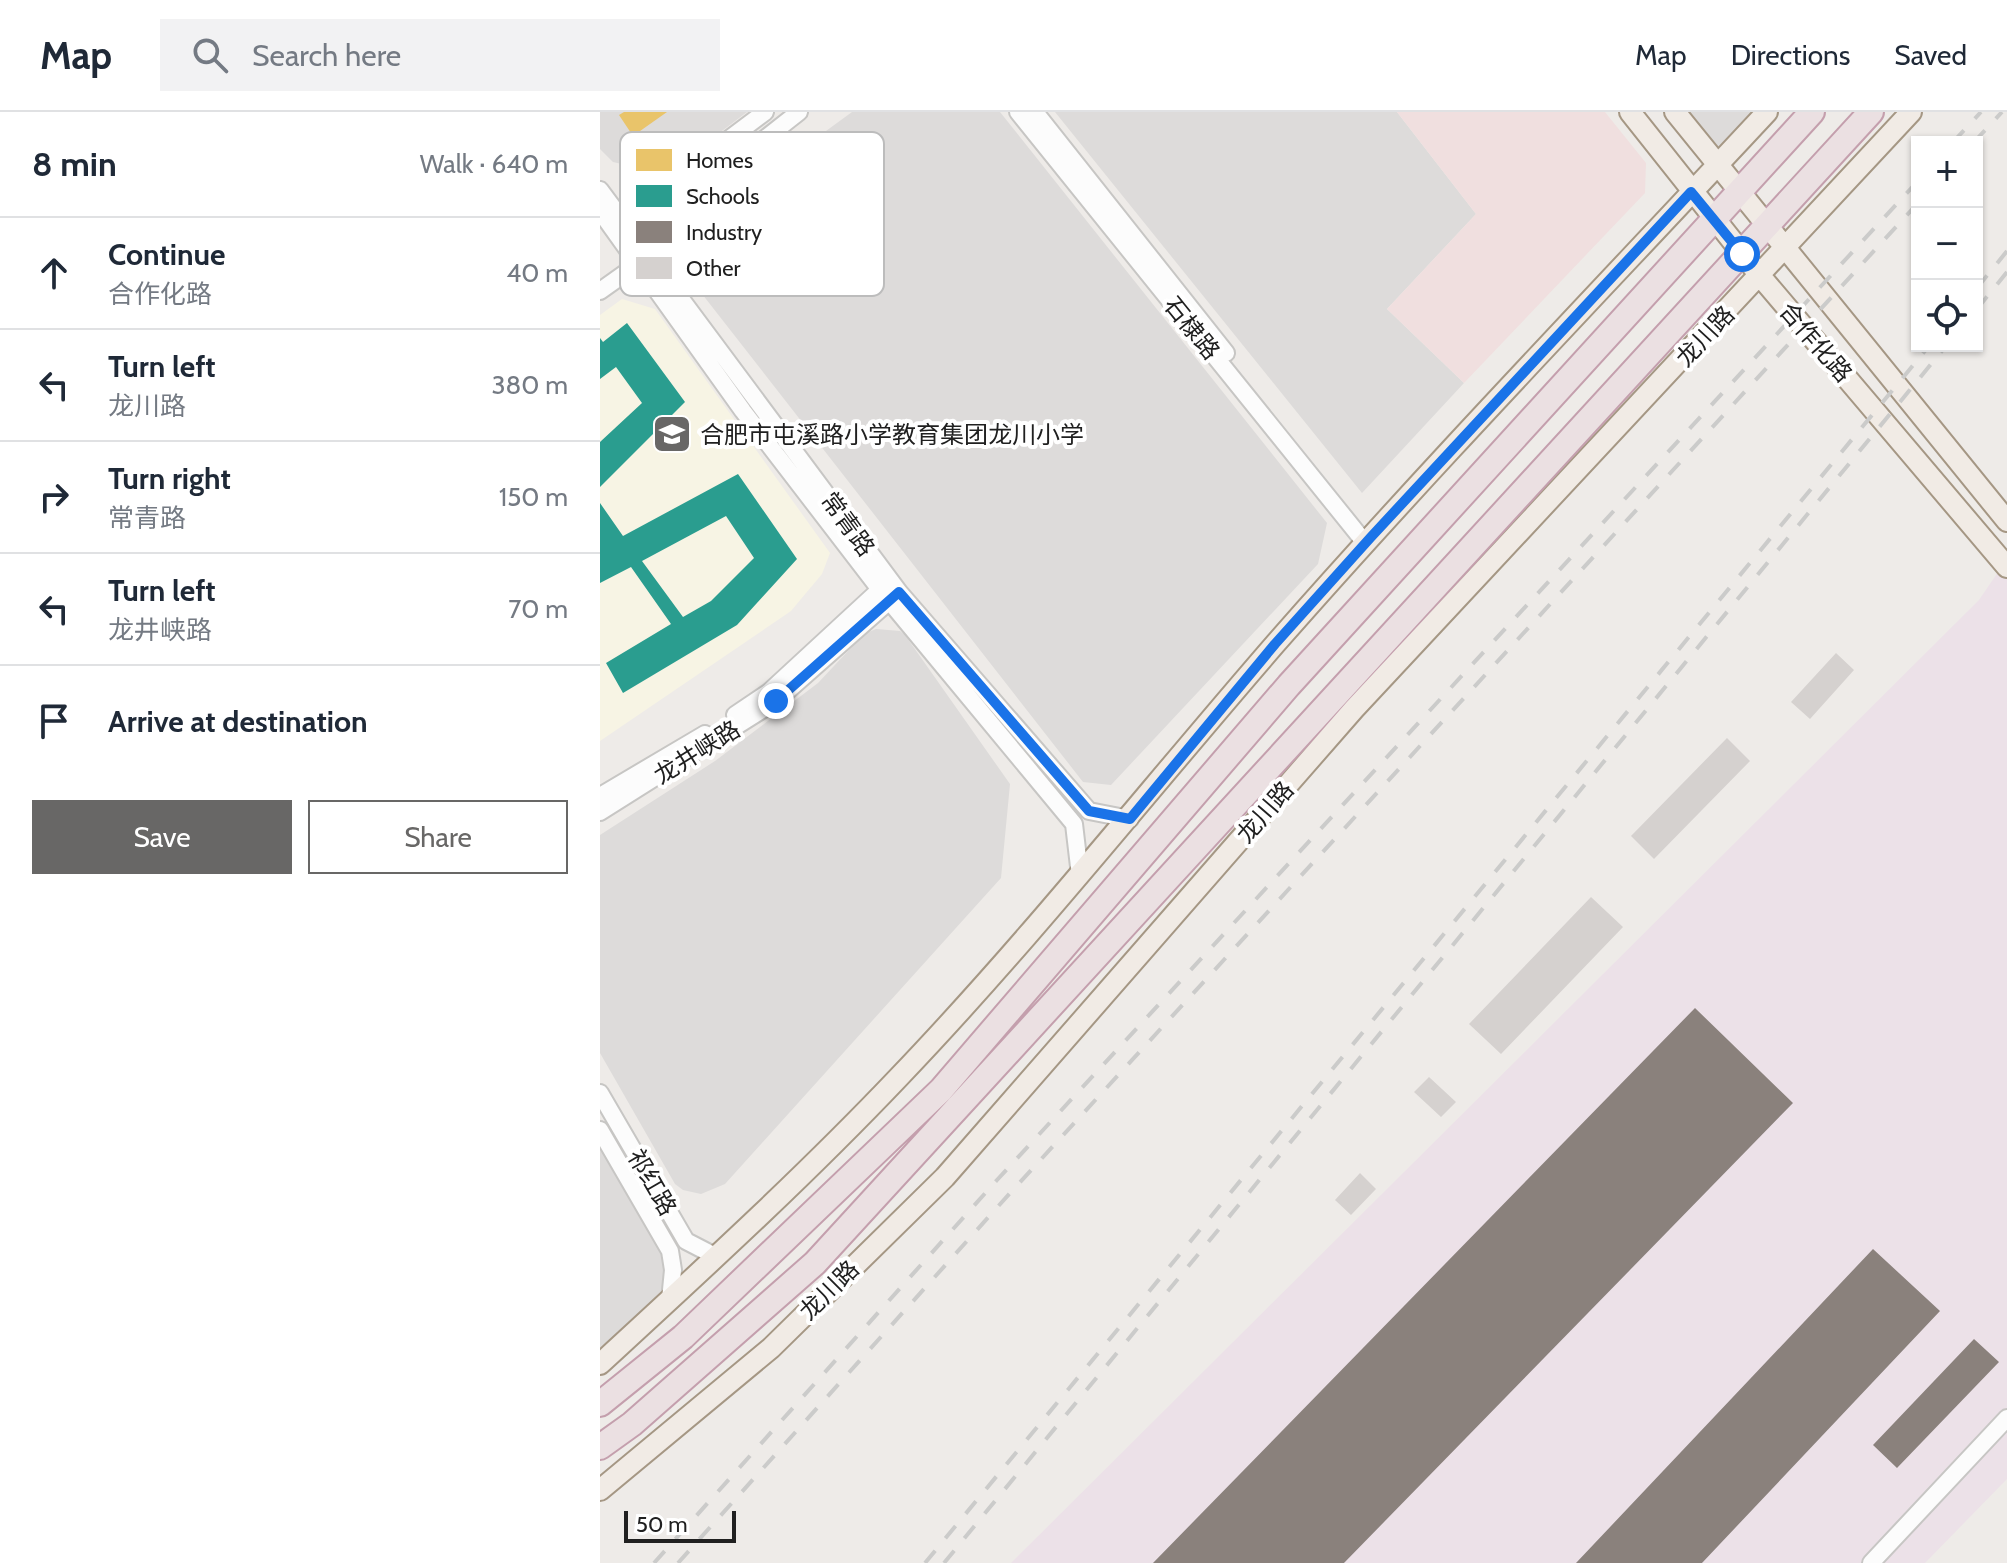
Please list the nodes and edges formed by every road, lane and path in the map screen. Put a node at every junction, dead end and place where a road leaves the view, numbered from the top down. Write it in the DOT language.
graph roads {
  1 [pos="765,112"];
  2 [pos="799,112"];
  3 [pos="1018,112"];
  4 [pos="1035,112"];
  5 [pos="1630,112"];
  6 [pos="1675,112"];
  7 [pos="1767,112"];
  8 [pos="1812,112"];
  9 [pos="1871,112"];
  10 [pos="1911,112"];
  11 [pos="739,132"];
  12 [pos="773,132"];
  13 [pos="1716,166"];
  14 [pos="600,190"];
  15 [pos="1691,192"];
  16 [pos="1738,193"];
  17 [pos="600,211"];
  18 [pos="1714,221"];
  19 [pos="618,223"];
  20 [pos="620,226"];
  21 [pos="1766,227"];
  22 [pos="1784,249"];
  23 [pos="1742,254"];
  24 [pos="620,277"];
  25 [pos="1761,277"];
  26 [pos="600,291"];
  27 [pos="661,296"];
  28 [pos="672,296"];
  29 [pos="2007,521"];
  30 [pos="1368,540"];
  31 [pos="2007,567"];
  32 [pos="890,591"];
  33 [pos="600,796"];
  34 [pos="600,812"];
  35 [pos="1130,819"];
  36 [pos="1080,875"];
  37 [pos="600,1093"];
  38 [pos="600,1130"];
  39 [pos="717,1257"];
  40 [pos="670,1300"];
  41 [pos="600,1364"];
  42 [pos="600,1404"];
  43 [pos="2007,1418"];
  44 [pos="600,1447"];
  45 [pos="600,1490"];
  46 [pos="1871,1563"];
  1 -- 11 [label="street"];
  2 -- 12 [label="street"];
  3 -- 30 [label="street, 石棣路"];
  4 -- 30 [label="street, 石棣路"];
  5 -- 15 [label="main road, 合作化路"];
  6 -- 13 [label="main road, 合作化路"];
  7 -- 13 [label="main road"];
  8 -- 16 [label="highway"];
  9 -- 21 [label="highway, 龙川路"];
  10 -- 22 [label="main road, 龙川路"];
  13 -- 15 [label="main road"];
  13 -- 16 [label="main road, 合作化路"];
  14 -- 19 [label="street, 常青路"];
  15 -- 18 [label="main road, 合作化路"];
  15 -- 30 [label="main road"];
  16 -- 18 [label="highway"];
  16 -- 21 [label="main road, 合作化路"];
  17 -- 19 [label="street, 常青路"];
  18 -- 23 [label="main road, 合作化路"];
  18 -- 42 [label="highway"];
  19 -- 20 [label="street, 常青路"];
  21 -- 22 [label="main road, 合作化路"];
  21 -- 23 [label="highway, 龙川路"];
  22 -- 25 [label="main road, 龙川路"];
  22 -- 29 [label="main road, 合作化路"];
  23 -- 25 [label="main road, 合作化路"];
  23 -- 44 [label="highway, 龙川路"];
  24 -- 26 [label="street"];
  25 -- 31 [label="main road, 合作化路"];
  25 -- 45 [label="main road, 龙川路"];
  27 -- 32 [label="street, 常青路"];
  28 -- 32 [label="street, 常青路"];
  30 -- 35 [label="main road"];
  32 -- 33 [label="street, 龙井峡路"];
  32 -- 34 [label="street, 龙井峡路"];
  32 -- 35 [label="street, 常青路"];
  32 -- 36 [label="street, 常青路"];
  35 -- 36 [label="main road"];
  36 -- 39 [label="main road"];
  37 -- 39 [label="street, 祁红路"];
  38 -- 40 [label="street, 祁红路"];
  39 -- 40 [label="main road"];
  40 -- 41 [label="main road"];
  43 -- 46 [label="street"];
}
